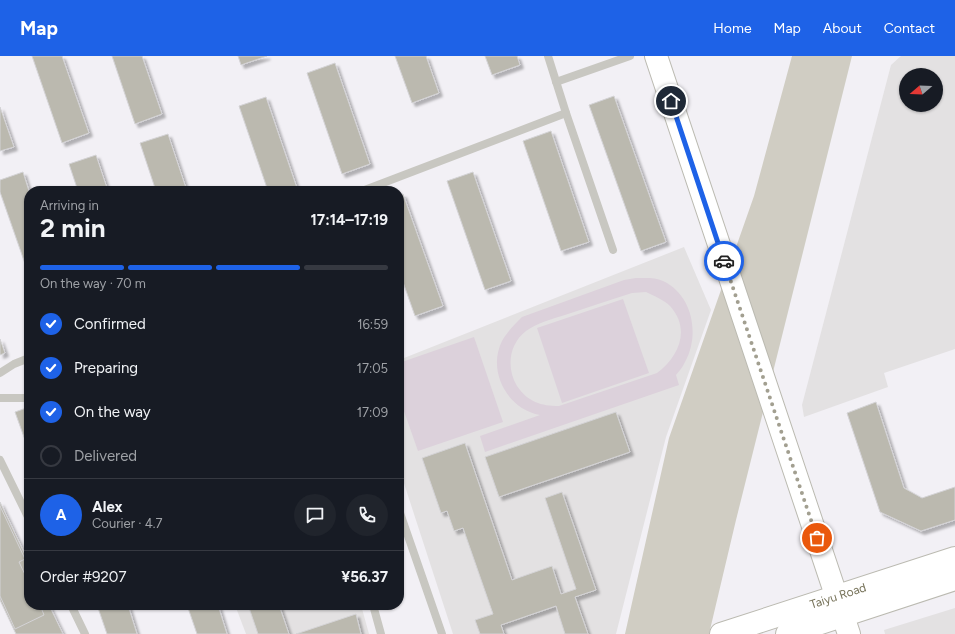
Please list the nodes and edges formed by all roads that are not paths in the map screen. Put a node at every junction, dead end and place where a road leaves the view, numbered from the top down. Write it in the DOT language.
graph roads {
  1 [pos="548,56"];
  2 [pos="630,56"];
  3 [pos="656,56"];
  4 [pos="556,82"];
  5 [pos="566,113"];
  6 [pos="375,186"];
  7 [pos="613,250"];
  8 [pos="24,360"];
  9 [pos="0,373"];
  10 [pos="0,398"];
  11 [pos="24,398"];
  12 [pos="0,460"];
  13 [pos="24,509"];
  14 [pos="404,524"];
  15 [pos="955,558"];
  16 [pos="955,579"];
  17 [pos="73,610"];
  18 [pos="374,610"];
  19 [pos="843,615"];
  20 [pos="85,634"];
  21 [pos="381,634"];
  22 [pos="442,634"];
  23 [pos="720,634"];
  24 [pos="787,634"];
  1 -- 4 [label="lane"];
  2 -- 4 [label="lane"];
  3 -- 19 [label="main road"];
  4 -- 5 [label="lane"];
  5 -- 6 [label="lane"];
  5 -- 7 [label="lane"];
  8 -- 9 [label="lane"];
  10 -- 11 [label="lane"];
  12 -- 13 [label="lane"];
  14 -- 22 [label="lane"];
  15 -- 19 [label="main road, Taiyu Road"];
  16 -- 19 [label="main road, Taiyu Road"];
  17 -- 20 [label="lane"];
  18 -- 21 [label="lane"];
  19 -- 23 [label="main road, Taiyu Road"];
  19 -- 24 [label="main road, Taiyu Road"];
}
